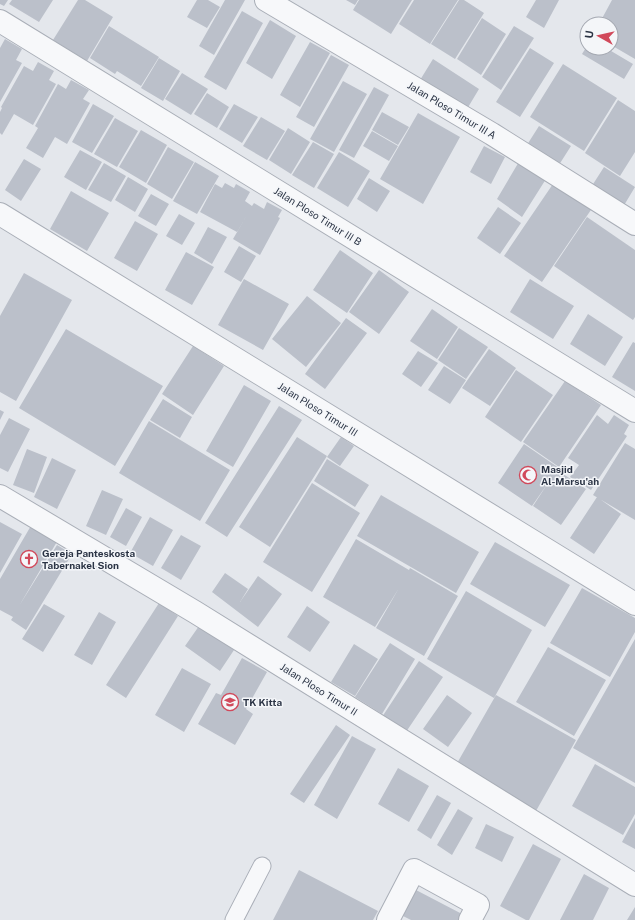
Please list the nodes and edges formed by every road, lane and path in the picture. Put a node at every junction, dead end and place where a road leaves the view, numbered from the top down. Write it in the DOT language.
graph roads {
  1 [pos="266,0"];
  2 [pos="0,21"];
  3 [pos="0,214"];
  4 [pos="635,224"];
  5 [pos="635,411"];
  6 [pos="0,496"];
  7 [pos="635,604"];
  8 [pos="262,866"];
  9 [pos="635,885"];
  10 [pos="234,920"];
  11 [pos="388,920"];
  12 [pos="470,920"];
  1 -- 4 [label="street, Jalan Ploso Timur III A"];
  2 -- 5 [label="street, Jalan Ploso Timur III B"];
  3 -- 7 [label="street, Jalan Ploso Timur III"];
  6 -- 9 [label="street, Jalan Ploso Timur II"];
  8 -- 10 [label="lane"];
  11 -- 12 [label="street"];
}
